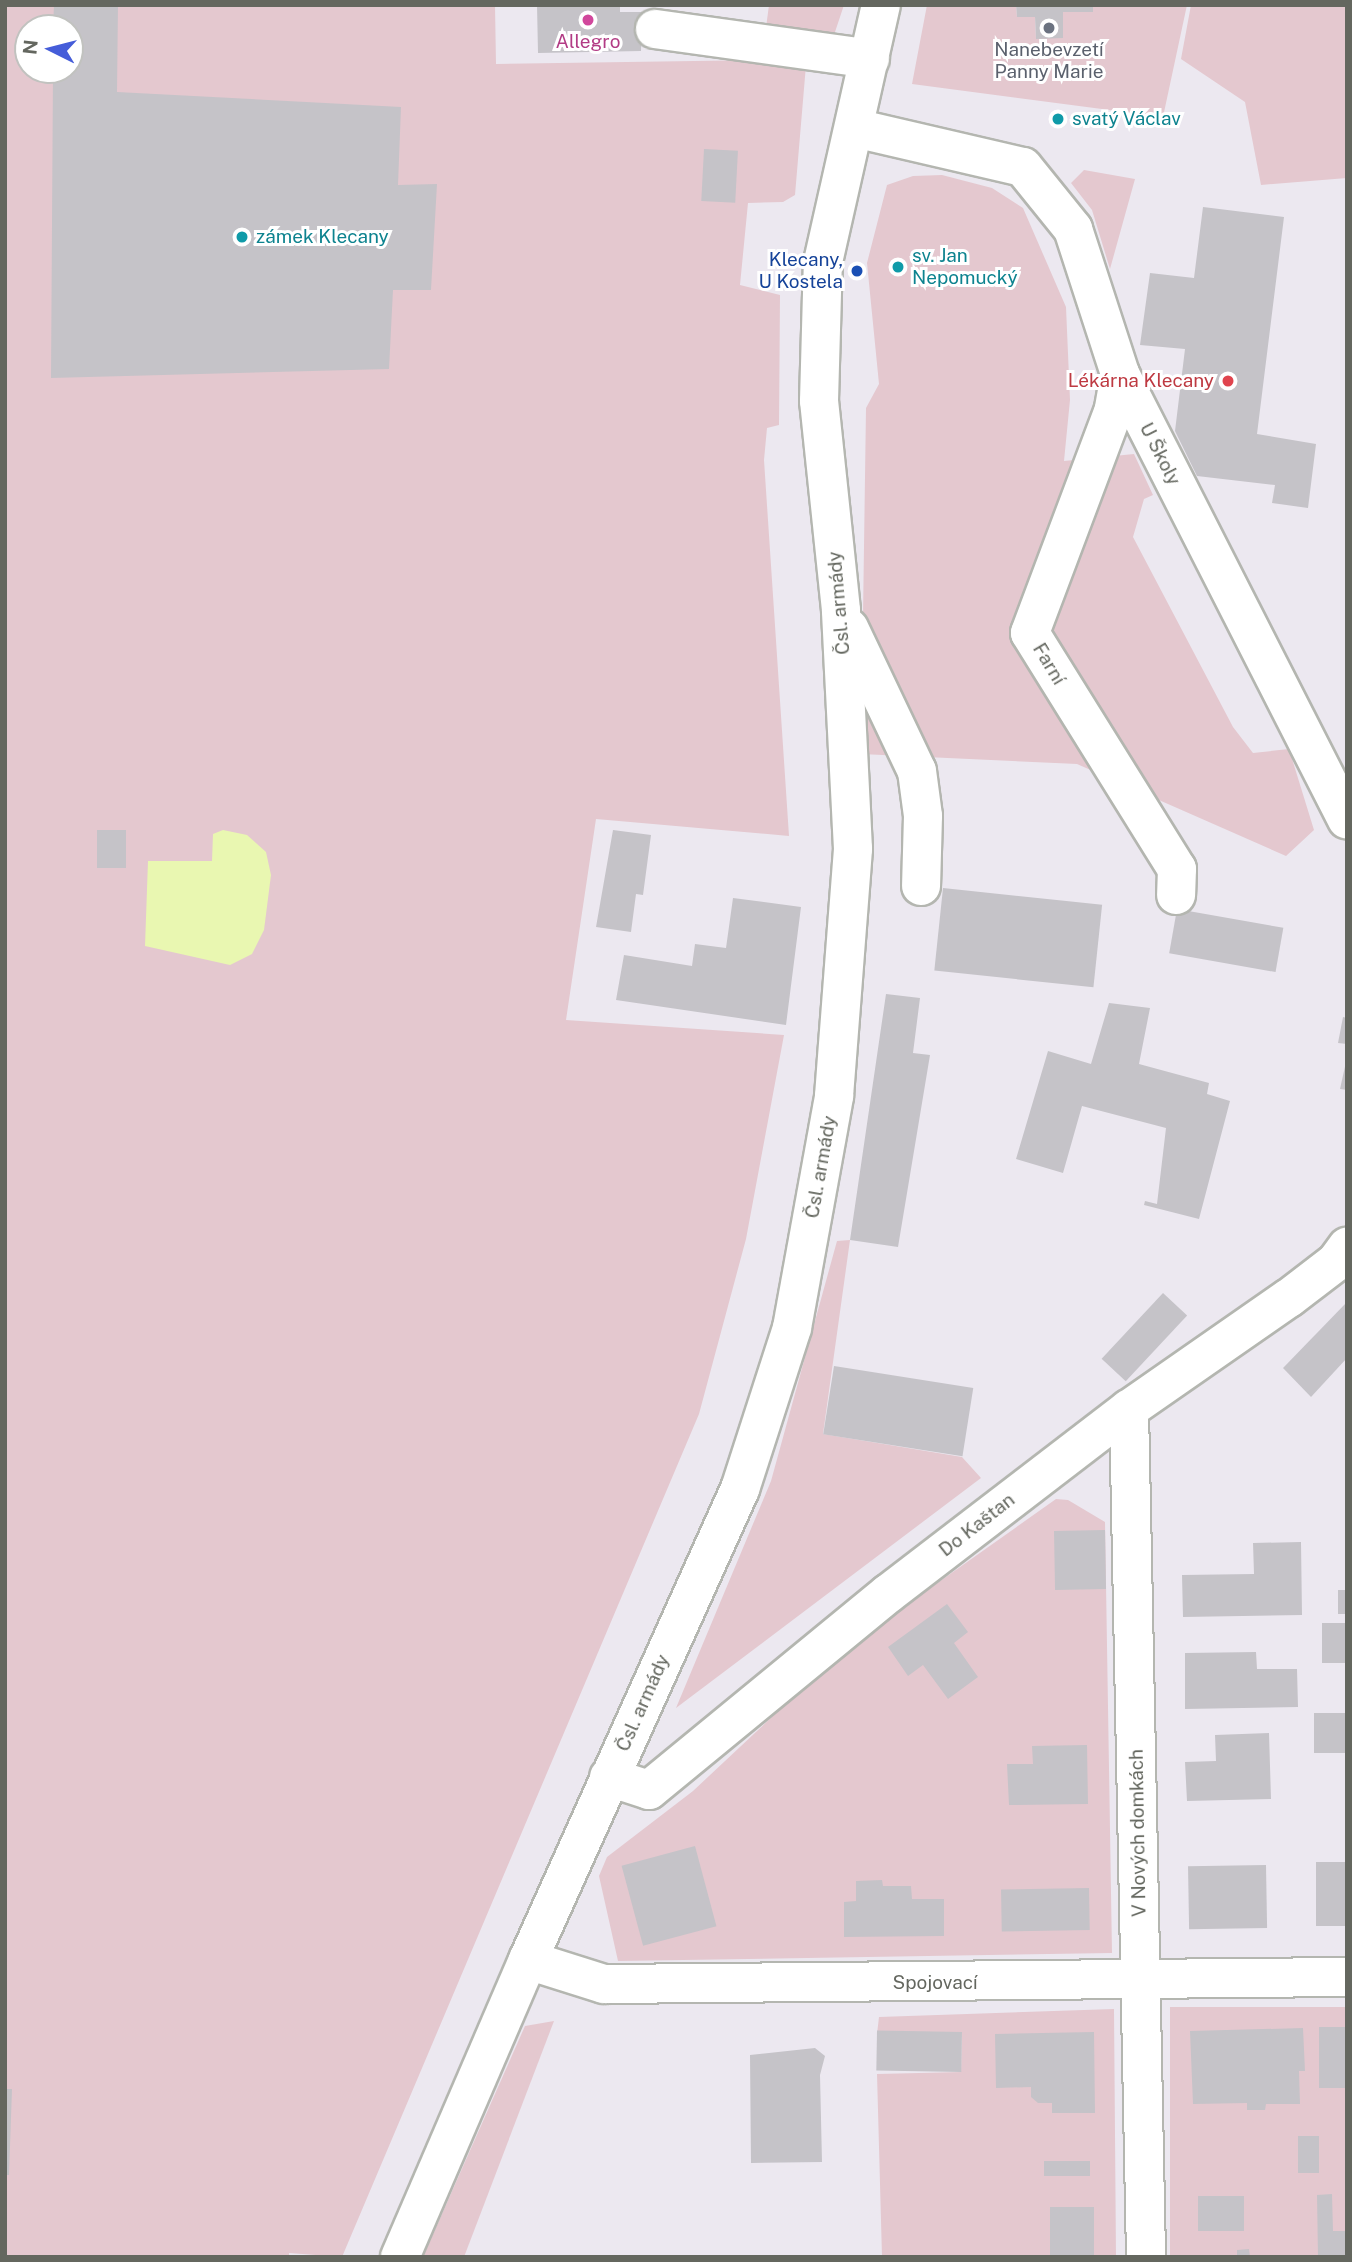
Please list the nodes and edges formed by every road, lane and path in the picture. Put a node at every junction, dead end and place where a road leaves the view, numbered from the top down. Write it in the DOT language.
graph roads {
  1 [pos="881,5"];
  2 [pos="655,29"];
  3 [pos="870,60"];
  4 [pos="855,128"];
  5 [pos="1120,374"];
  6 [pos="841,610"];
  7 [pos="1347,819"];
  8 [pos="921,886"];
  9 [pos="1176,895"];
  10 [pos="1347,1247"];
  11 [pos="1129,1409"];
  12 [pos="609,1777"];
  13 [pos="527,1960"];
  14 [pos="1347,1977"];
  15 [pos="1140,1982"];
  16 [pos="400,2257"];
  17 [pos="1146,2257"];
  1 -- 3 [label="street, Čsl. armády"];
  2 -- 3 [label="street"];
  3 -- 4 [label="street, Čsl. armády"];
  4 -- 5 [label="street, U Školy"];
  4 -- 6 [label="street, Čsl. armády"];
  5 -- 7 [label="street, U Školy"];
  5 -- 9 [label="street, Farní"];
  6 -- 8 [label="street"];
  6 -- 12 [label="street, Čsl. armády"];
  10 -- 11 [label="street, Do Kaštan"];
  11 -- 12 [label="street, Do Kaštan"];
  11 -- 15 [label="street, V Nových domkách"];
  12 -- 13 [label="street, Čsl. armády"];
  13 -- 15 [label="street, Spojovací"];
  13 -- 16 [label="street, Čsl. armády"];
  14 -- 15 [label="street, Spojovací"];
  15 -- 17 [label="street, V Nových domkách"];
}
